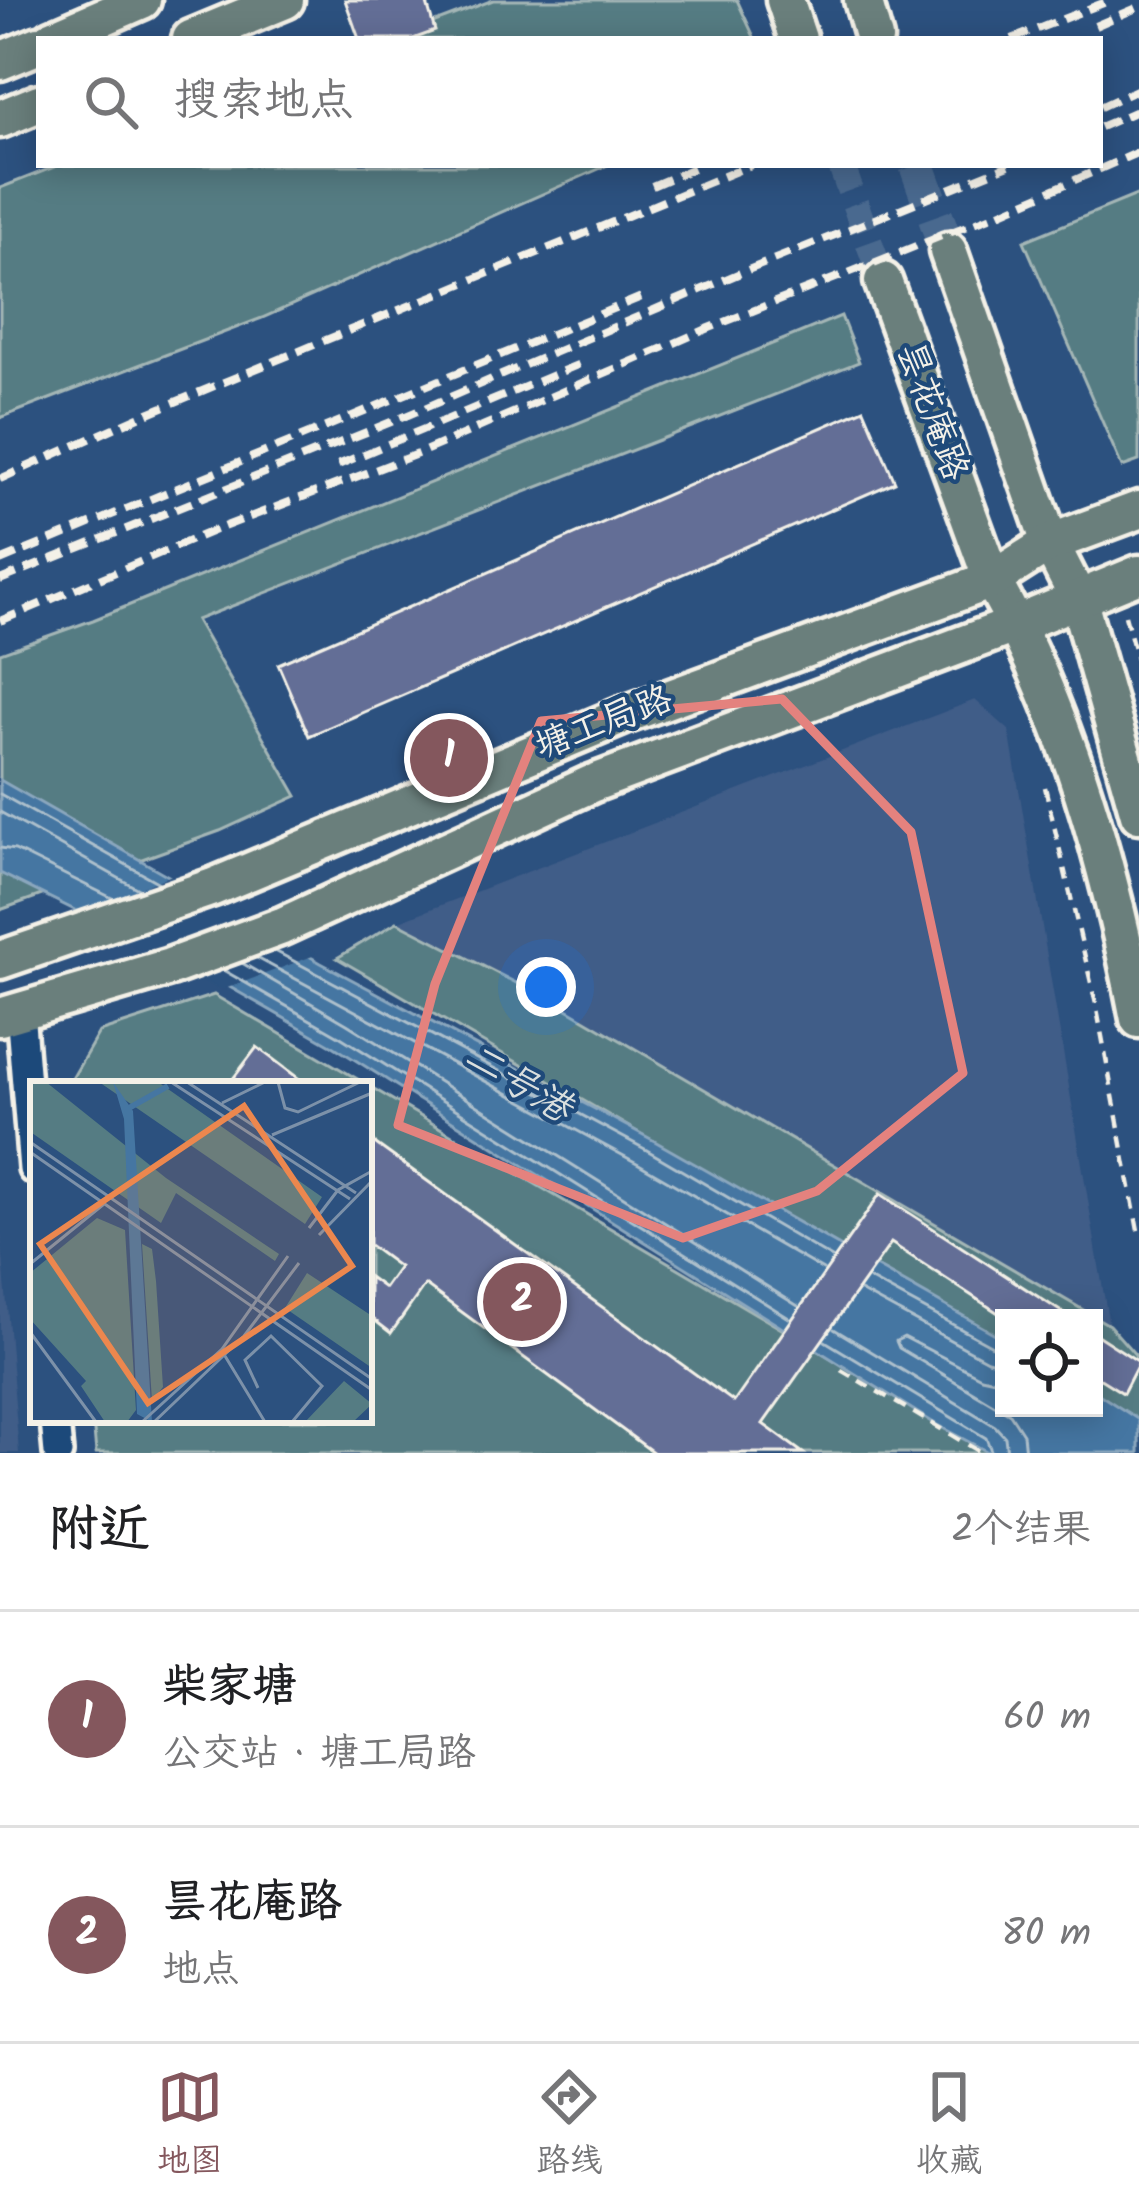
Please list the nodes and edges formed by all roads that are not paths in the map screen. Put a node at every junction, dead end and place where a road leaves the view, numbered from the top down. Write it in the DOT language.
graph roads {
  1 [pos="142,0"];
  2 [pos="285,0"];
  3 [pos="785,0"];
  4 [pos="863,0"];
  5 [pos="59,36"];
  6 [pos="198,36"];
  7 [pos="797,36"];
  8 [pos="873,36"];
  9 [pos="36,45"];
  10 [pos="0,61"];
  11 [pos="36,104"];
  12 [pos="0,119"];
  13 [pos="948,251"];
  14 [pos="883,281"];
  15 [pos="1139,510"];
  16 [pos="1050,543"];
  17 [pos="1139,574"];
  18 [pos="992,580"];
  19 [pos="1078,598"];
  20 [pos="1017,624"];
  21 [pos="1139,814"];
  22 [pos="0,961"];
  23 [pos="10,1014"];
  24 [pos="1139,1019"];
  25 [pos="30,1148"];
  26 [pos="55,1423"];
  27 [pos="58,1453"];
  1 -- 5 [label="main road"];
  2 -- 6 [label="main road"];
  3 -- 7 [label="main road"];
  4 -- 8 [label="main road"];
  9 -- 10 [label="main road"];
  11 -- 12 [label="main road"];
  13 -- 16 [label="main road, 昙花庵路"];
  14 -- 18 [label="main road, 昙花庵路"];
  15 -- 16 [label="main road, 塘工局路"];
  16 -- 18 [label="main road, 塘工局路"];
  16 -- 19 [label="main road, 昙花庵路"];
  17 -- 19 [label="main road, 塘工局路"];
  18 -- 20 [label="main road, 昙花庵路"];
  18 -- 22 [label="main road, 塘工局路"];
  19 -- 20 [label="main road, 塘工局路"];
  19 -- 21 [label="main road, 昙花庵路"];
  20 -- 23 [label="main road, 塘工局路"];
  20 -- 24 [label="main road, 昙花庵路"];
  23 -- 25 [label="street"];
  26 -- 27 [label="street"];
}
